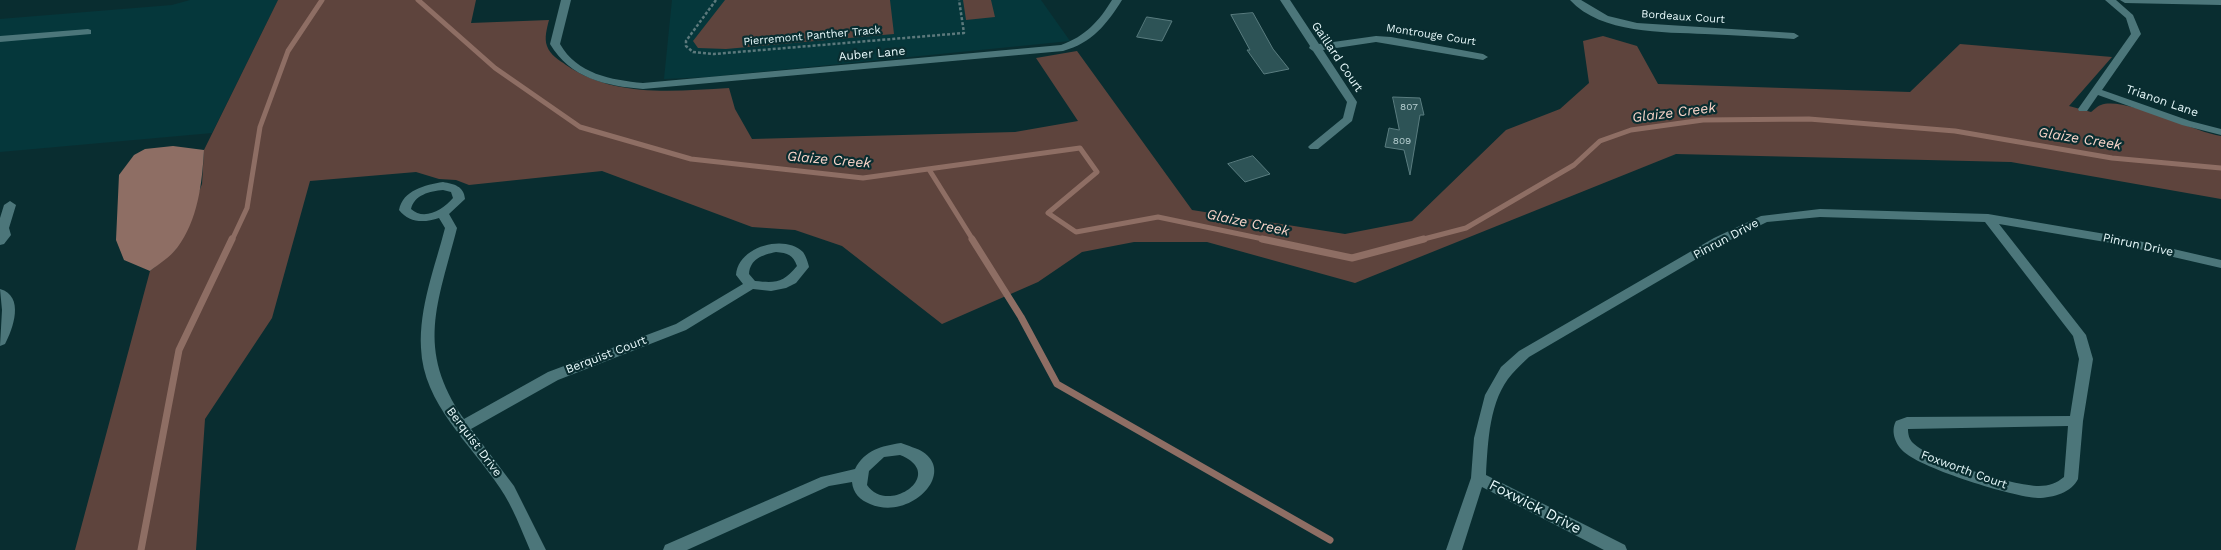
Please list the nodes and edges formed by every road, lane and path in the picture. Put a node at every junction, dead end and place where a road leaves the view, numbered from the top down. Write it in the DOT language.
graph roads {
  1 [pos="566,0"];
  2 [pos="716,0"];
  3 [pos="959,0"];
  4 [pos="1117,0"];
  5 [pos="1284,0"];
  6 [pos="1575,0"];
  7 [pos="2110,0"];
  8 [pos="2125,0"];
  9 [pos="2221,2"];
  10 [pos="88,32"];
  11 [pos="1794,36"];
  12 [pos="0,39"];
  13 [pos="1314,48"];
  14 [pos="1483,57"];
  15 [pos="2096,91"];
  16 [pos="2083,109"];
  17 [pos="2221,132"];
  18 [pos="1314,147"];
  19 [pos="10,205"];
  20 [pos="442,214"];
  21 [pos="1988,218"];
  22 [pos="0,241"];
  23 [pos="2221,264"];
  24 [pos="751,285"];
  25 [pos="0,293"];
  26 [pos="0,341"];
  27 [pos="2076,421"];
  28 [pos="461,428"];
  29 [pos="860,474"];
  30 [pos="1478,478"];
  31 [pos="538,550"];
  32 [pos="671,550"];
  33 [pos="1454,550"];
  34 [pos="1619,550"];
  1 -- 4 [label="street, Auber Lane"];
  2 -- 3 [label="path, Pierremont Panther Track"];
  5 -- 13 [label="street, Gaillard Court"];
  6 -- 11 [label="street, Bordeaux Court"];
  7 -- 15 [label="street"];
  8 -- 9 [label="street"];
  10 -- 12 [label="street"];
  13 -- 14 [label="street, Montrouge Court"];
  13 -- 18 [label="street, Gaillard Court"];
  15 -- 16 [label="street"];
  15 -- 17 [label="street, Trianon Lane"];
  19 -- 22 [label="street"];
  20 -- 28 [label="street, Berquist Drive"];
  21 -- 23 [label="street, Pinrun Drive"];
  21 -- 27 [label="street, Foxworth Court"];
  21 -- 30 [label="street, Pinrun Drive"];
  24 -- 24 [label="street"];
  24 -- 28 [label="street, Berquist Court"];
  25 -- 26 [label="street"];
  27 -- 27 [label="street, Foxworth Court"];
  28 -- 31 [label="street, Berquist Drive"];
  29 -- 29 [label="street"];
  29 -- 32 [label="street"];
  30 -- 33 [label="street, Pinrun Drive"];
  30 -- 34 [label="street, Foxwick Drive"];
}
